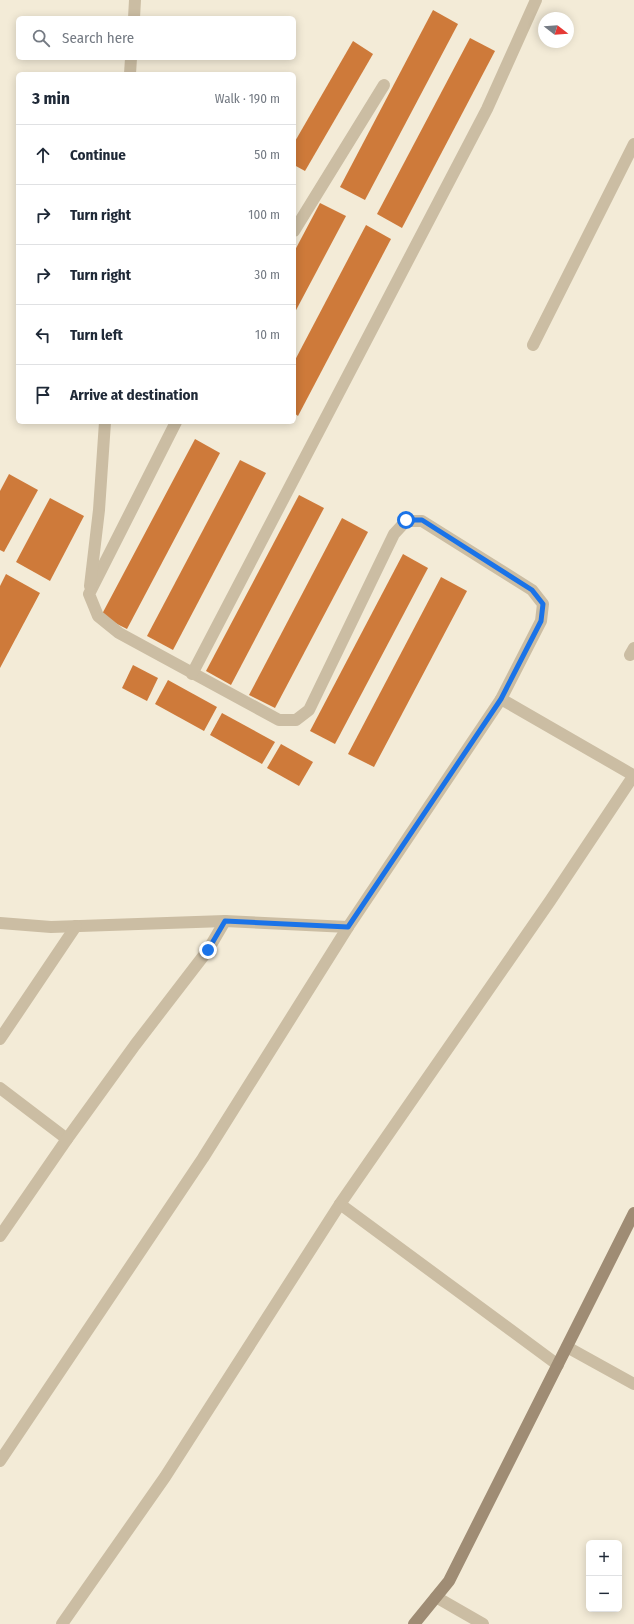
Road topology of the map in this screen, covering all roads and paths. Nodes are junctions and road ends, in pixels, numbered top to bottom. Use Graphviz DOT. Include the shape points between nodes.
graph roads {
  1 [pos="135,0"];
  2 [pos="536,0"];
  3 [pos="134,16"];
  4 [pos="131,60"];
  5 [pos="130,72"];
  6 [pos="384,85"];
  7 [pos="634,144"];
  8 [pos="296,228"];
  9 [pos="533,345"];
  10 [pos="105,424"];
  11 [pos="175,424"];
  12 [pos="89,594"];
  13 [pos="192,674"];
  14 [pos="501,699"];
  15 [pos="634,775"];
  16 [pos="225,921"];
  17 [pos="0,923"];
  18 [pos="76,926"];
  19 [pos="348,927"];
  20 [pos="0,1039"];
  21 [pos="0,1088"];
  22 [pos="67,1139"];
  23 [pos="340,1204"];
  24 [pos="634,1213"];
  25 [pos="0,1236"];
  26 [pos="566,1347"];
  27 [pos="558,1364"];
  28 [pos="634,1384"];
  29 [pos="0,1461"];
  30 [pos="436,1597"];
  31 [pos="62,1624"];
  32 [pos="414,1624"];
  33 [pos="483,1624"];
  1 -- 3 [label="street"];
  2 -- 13 [label="street" via="483,116"];
  4 -- 5 [label="street"];
  6 -- 8 [label="street"];
  7 -- 9 [label="street"];
  10 -- 12 [label="street" via="99,510"];
  11 -- 12 [label="street"];
  12 -- 13 [label="street" via="98,616 118,633"];
  13 -- 14 [label="street" via="279,720 296,720 309,710 394,534 406,520 422,520 532,590 543,604 541,621"];
  14 -- 15 [label="street"];
  14 -- 19 [label="street"];
  15 -- 23 [label="street"];
  16 -- 18 [label="street"];
  16 -- 19 [label="street"];
  16 -- 22 [label="street" via="208,950"];
  17 -- 18 [label="street"];
  18 -- 20 [label="street"];
  19 -- 29 [label="street" via="203,1158"];
  21 -- 22 [label="street"];
  22 -- 25 [label="street"];
  23 -- 27 [label="street"];
  23 -- 31 [label="street" via="165,1477"];
  24 -- 26 [label="street"];
  26 -- 27 [label="street"];
  26 -- 28 [label="street"];
  27 -- 30 [label="street" via="449,1580"];
  30 -- 32 [label="street"];
  30 -- 33 [label="street"];
}
